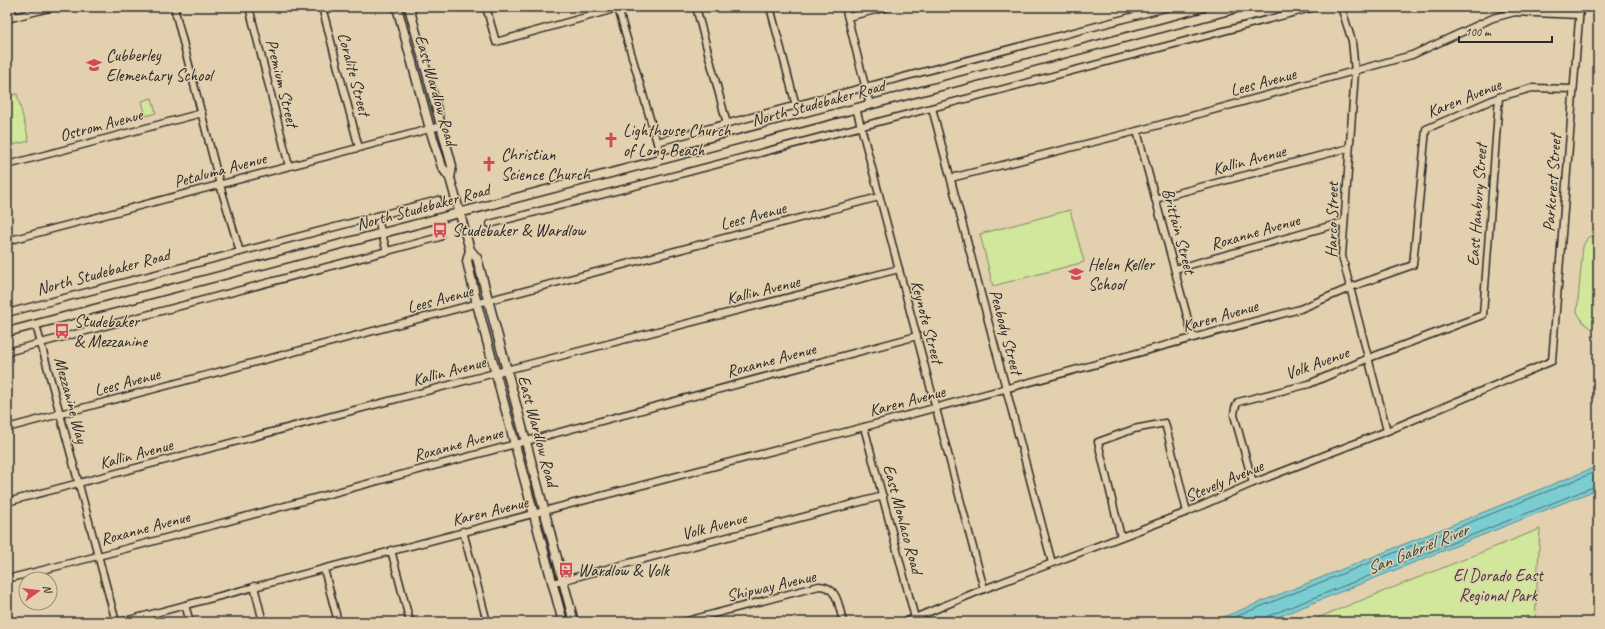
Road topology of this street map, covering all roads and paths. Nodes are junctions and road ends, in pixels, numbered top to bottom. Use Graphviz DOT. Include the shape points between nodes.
graph roads {
  1 [pos="11,7"];
  2 [pos="52,7"];
  3 [pos="174,7"];
  4 [pos="249,7"];
  5 [pos="322,7"];
  6 [pos="397,7"];
  7 [pos="409,7"];
  8 [pos="486,7"];
  9 [pos="696,7"];
  10 [pos="770,7"];
  11 [pos="845,7"];
  12 [pos="888,7"];
  13 [pos="1169,7"];
  14 [pos="1242,7"];
  15 [pos="1315,7"];
  16 [pos="1342,7"];
  17 [pos="1580,7"];
  18 [pos="1210,11"];
  19 [pos="1579,15"];
  20 [pos="14,17"];
  21 [pos="848,18"];
  22 [pos="7,19"];
  23 [pos="1355,72"];
  24 [pos="866,87"];
  25 [pos="1573,89"];
  26 [pos="1499,97"];
  27 [pos="870,105"];
  28 [pos="796,106"];
  29 [pos="856,108"];
  30 [pos="932,108"];
  31 [pos="202,113"];
  32 [pos="727,124"];
  33 [pos="441,126"];
  34 [pos="861,127"];
  35 [pos="430,129"];
  36 [pos="1137,131"];
  37 [pos="657,142"];
  38 [pos="359,148"];
  39 [pos="1349,148"];
  40 [pos="662,160"];
  41 [pos="7,165"];
  42 [pos="289,166"];
  43 [pos="450,178"];
  44 [pos="951,178"];
  45 [pos="220,185"];
  46 [pos="879,197"];
  47 [pos="1156,199"];
  48 [pos="438,200"];
  49 [pos="460,213"];
  50 [pos="377,216"];
  51 [pos="1344,222"];
  52 [pos="490,224"];
  53 [pos="382,234"];
  54 [pos="440,237"];
  55 [pos="7,241"];
  56 [pos="470,250"];
  57 [pos="240,252"];
  58 [pos="386,252"];
  59 [pos="899,269"];
  60 [pos="1175,269"];
  61 [pos="1351,288"];
  62 [pos="488,300"];
  63 [pos="477,304"];
  64 [pos="7,313"];
  65 [pos="1483,316"];
  66 [pos="36,325"];
  67 [pos="7,332"];
  68 [pos="917,336"];
  69 [pos="1193,338"];
  70 [pos="41,343"];
  71 [pos="7,352"];
  72 [pos="1370,358"];
  73 [pos="1552,361"];
  74 [pos="506,370"];
  75 [pos="496,373"];
  76 [pos="1006,389"];
  77 [pos="935,407"];
  78 [pos="60,414"];
  79 [pos="864,427"];
  80 [pos="7,428"];
  81 [pos="1387,430"];
  82 [pos="525,440"];
  83 [pos="515,443"];
  84 [pos="1253,483"];
  85 [pos="78,484"];
  86 [pos="883,496"];
  87 [pos="7,502"];
  88 [pos="544,512"];
  89 [pos="1187,512"];
  90 [pos="534,514"];
  91 [pos="463,531"];
  92 [pos="1121,537"];
  93 [pos="391,550"];
  94 [pos="98,556"];
  95 [pos="1052,563"];
  96 [pos="324,569"];
  97 [pos="7,579"];
  98 [pos="563,581"];
  99 [pos="552,583"];
  100 [pos="254,586"];
  101 [pos="984,589"];
  102 [pos="185,605"];
  103 [pos="915,618"];
  104 [pos="116,622"];
  105 [pos="121,622"];
  106 [pos="190,622"];
  107 [pos="263,622"];
  108 [pos="338,622"];
  109 [pos="410,622"];
  110 [pos="487,622"];
  111 [pos="563,622"];
  112 [pos="574,622"];
  113 [pos="683,622"];
  114 [pos="843,622"];
  115 [pos="905,622"];
  1 -- 20 [label="street"];
  2 -- 20 [label="street"];
  3 -- 31 [label="street"];
  4 -- 42 [label="street, Premium Street"];
  5 -- 38 [label="street, Coralite Street"];
  6 -- 35 [label="main road, East Wardlow Road"];
  7 -- 33 [label="main road, East Wardlow Road"];
  8 -- 37 [label="street" via="496,42 618,8"];
  9 -- 32 [label="street"];
  10 -- 28 [label="street"];
  11 -- 21 [label="street"];
  12 -- 21 [label="street"];
  13 -- 24 [label="street, North Studebaker Road"];
  14 -- 18 [label="main road, North Studebaker Road"];
  15 -- 30 [label="street, North Studebaker Road"];
  16 -- 23 [label="street, Harco Street" via="1352,41"];
  17 -- 19 [label="street, Parkcrest Street"];
  18 -- 27 [label="main road, North Studebaker Road"];
  19 -- 23 [label="street, Lees Avenue" via="1515,12 1493,18 1412,56"];
  19 -- 25 [label="street, Parkcrest Street"];
  20 -- 22 [label="street"];
  21 -- 24 [label="street"];
  23 -- 36 [label="street, Lees Avenue"];
  23 -- 39 [label="street, Harco Street"];
  24 -- 27 [label="street"];
  24 -- 28 [label="street, North Studebaker Road"];
  25 -- 26 [label="street, Karen Avenue" via="1532,88"];
  25 -- 73 [label="street, Parkcrest Street"];
  26 -- 61 [label="street, Karen Avenue" via="1426,129 1413,265"];
  26 -- 65 [label="street, East Hanbury Street"];
  27 -- 29 [label="main road, North Studebaker Road"];
  28 -- 32 [label="street, North Studebaker Road"];
  29 -- 34 [label="street, Keynote Street"];
  29 -- 40 [label="main road, North Studebaker Road"];
  30 -- 34 [label="street, North Studebaker Road"];
  30 -- 44 [label="street, Peabody Street"];
  31 -- 41 [label="street, Ostrom Avenue"];
  31 -- 45 [label="street"];
  32 -- 37 [label="street, North Studebaker Road"];
  33 -- 35 [label="street, Petaluma Avenue"];
  33 -- 43 [label="main road, East Wardlow Road" via="452,166"];
  34 -- 46 [label="street, Keynote Street"];
  34 -- 52 [label="street, North Studebaker Road"];
  35 -- 38 [label="street, Petaluma Avenue"];
  35 -- 43 [label="main road, East Wardlow Road" via="442,167"];
  36 -- 44 [label="street, Lees Avenue"];
  36 -- 47 [label="street, Brittain Street"];
  37 -- 40 [label="street"];
  38 -- 42 [label="street, Petaluma Avenue"];
  39 -- 47 [label="street, Kallin Avenue"];
  39 -- 51 [label="street, Harco Street"];
  40 -- 49 [label="main road, North Studebaker Road"];
  42 -- 45 [label="street, Petaluma Avenue"];
  43 -- 49 [label="main road, East Wardlow Road"];
  44 -- 76 [label="street, Peabody Street"];
  45 -- 55 [label="street, Petaluma Avenue"];
  45 -- 57 [label="street"];
  46 -- 59 [label="street, Keynote Street"];
  46 -- 62 [label="street, Lees Avenue"];
  47 -- 60 [label="street, Brittain Street"];
  48 -- 50 [label="street, North Studebaker Road"];
  49 -- 53 [label="main road, North Studebaker Road"];
  49 -- 56 [label="main road, East Wardlow Road"];
  50 -- 53 [label="street"];
  50 -- 57 [label="street, North Studebaker Road"];
  51 -- 60 [label="street, Roxanne Avenue"];
  51 -- 61 [label="street, Harco Street" via="1342,256"];
  53 -- 58 [label="street"];
  53 -- 66 [label="main road, North Studebaker Road"];
  54 -- 58 [label="street, North Studebaker Road"];
  56 -- 62 [label="main road, East Wardlow Road" via="477,258"];
  56 -- 63 [label="main road, East Wardlow Road" via="467,261"];
  57 -- 64 [label="street, North Studebaker Road"];
  58 -- 70 [label="street, North Studebaker Road"];
  59 -- 68 [label="street, Keynote Street"];
  59 -- 74 [label="street, Kallin Avenue"];
  60 -- 69 [label="street, Brittain Street"];
  61 -- 69 [label="street, Karen Avenue" via="1300,309"];
  61 -- 72 [label="street, Harco Street"];
  62 -- 63 [label="street, Lees Avenue"];
  62 -- 74 [label="main road, East Wardlow Road"];
  63 -- 75 [label="main road, East Wardlow Road"];
  63 -- 78 [label="street, Lees Avenue"];
  65 -- 72 [label="street, Volk Avenue"];
  66 -- 67 [label="main road, North Studebaker Road"];
  66 -- 70 [label="street, Mezzanine Way"];
  68 -- 77 [label="street, Keynote Street"];
  68 -- 82 [label="street, Roxanne Avenue"];
  69 -- 76 [label="street, Karen Avenue"];
  70 -- 71 [label="street, North Studebaker Road"];
  70 -- 78 [label="street, Mezzanine Way"];
  72 -- 81 [label="street, Harco Street"];
  72 -- 84 [label="street, Volk Avenue" via="1309,384 1238,402 1234,415"];
  73 -- 81 [label="street, Stevely Avenue"];
  74 -- 75 [label="street, Kallin Avenue"];
  74 -- 82 [label="main road, East Wardlow Road"];
  75 -- 83 [label="main road, East Wardlow Road"];
  75 -- 85 [label="street, Kallin Avenue"];
  76 -- 77 [label="street, Karen Avenue"];
  76 -- 95 [label="street, Peabody Street"];
  77 -- 79 [label="street, Karen Avenue"];
  77 -- 101 [label="street, Keynote Street"];
  78 -- 80 [label="street, Lees Avenue"];
  78 -- 85 [label="street, Mezzanine Way"];
  79 -- 86 [label="street, East Monlaco Road"];
  79 -- 88 [label="street, Karen Avenue"];
  81 -- 84 [label="street, Stevely Avenue"];
  82 -- 83 [label="street, Roxanne Avenue"];
  82 -- 88 [label="main road, East Wardlow Road"];
  83 -- 90 [label="main road, East Wardlow Road"];
  83 -- 94 [label="street, Roxanne Avenue"];
  84 -- 89 [label="street, Stevely Avenue"];
  85 -- 87 [label="street, Kallin Avenue"];
  85 -- 94 [label="street, Mezzanine Way"];
  86 -- 98 [label="street, Volk Avenue"];
  86 -- 103 [label="street, East Monlaco Road"];
  88 -- 90 [label="street, Karen Avenue"];
  88 -- 98 [label="main road, East Wardlow Road"];
  89 -- 92 [label="street, Stevely Avenue"];
  89 -- 92 [label="street" via="1165,423 1134,428 1098,442"];
  90 -- 91 [label="street, Karen Avenue"];
  90 -- 99 [label="main road, East Wardlow Road"];
  91 -- 93 [label="street, Karen Avenue"];
  91 -- 110 [label="street"];
  92 -- 95 [label="street, Stevely Avenue"];
  93 -- 96 [label="street, Karen Avenue"];
  93 -- 109 [label="street"];
  94 -- 97 [label="street, Roxanne Avenue"];
  94 -- 104 [label="street, Mezzanine Way"];
  95 -- 101 [label="street, Stevely Avenue"];
  96 -- 100 [label="street, Karen Avenue"];
  96 -- 108 [label="street"];
  98 -- 99 [label="street, Volk Avenue"];
  98 -- 112 [label="main road, East Wardlow Road"];
  99 -- 111 [label="main road, East Wardlow Road"];
  100 -- 102 [label="street, Karen Avenue"];
  100 -- 107 [label="street"];
  101 -- 103 [label="street, Stevely Avenue"];
  102 -- 105 [label="street, Karen Avenue"];
  102 -- 106 [label="street"];
  103 -- 115 [label="street, Stevely Avenue"];
  113 -- 114 [label="street, Shipway Avenue" via="819,586 830,588 833,592"];
}
